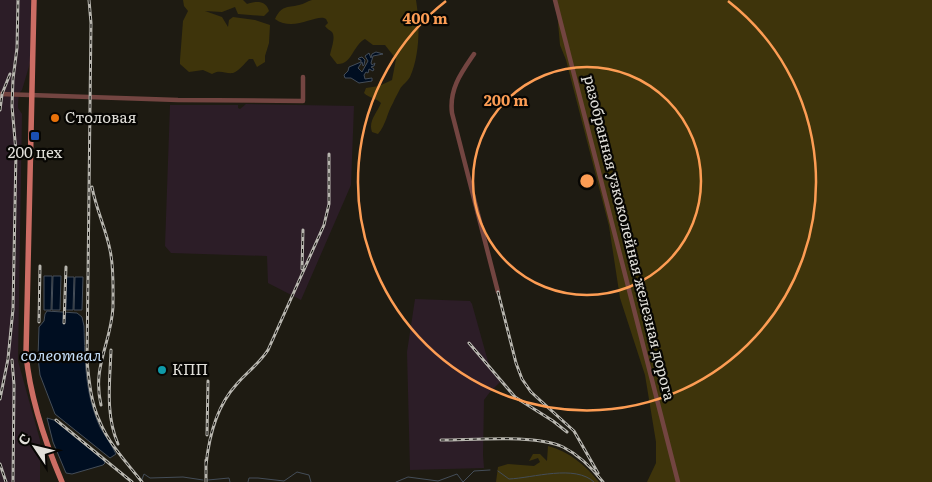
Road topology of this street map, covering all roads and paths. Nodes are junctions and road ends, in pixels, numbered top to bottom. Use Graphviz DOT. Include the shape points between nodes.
graph roads {
  1 [pos="34,0"];
  2 [pos="555,0"];
  3 [pos="474,54"];
  4 [pos="303,77"];
  5 [pos="0,94"];
  6 [pos="32,95"];
  7 [pos="498,292"];
  8 [pos="62,482"];
  9 [pos="678,482"];
  1 -- 6 [label="main road"];
  2 -- 9 [label="street, разобранная узкоколейная железная дорога"];
  3 -- 7 [label="street" via="454,85 452,113"];
  4 -- 6 [label="street" via="303,101"];
  5 -- 6 [label="street"];
  6 -- 8 [label="main road" via="27,370"];
}
